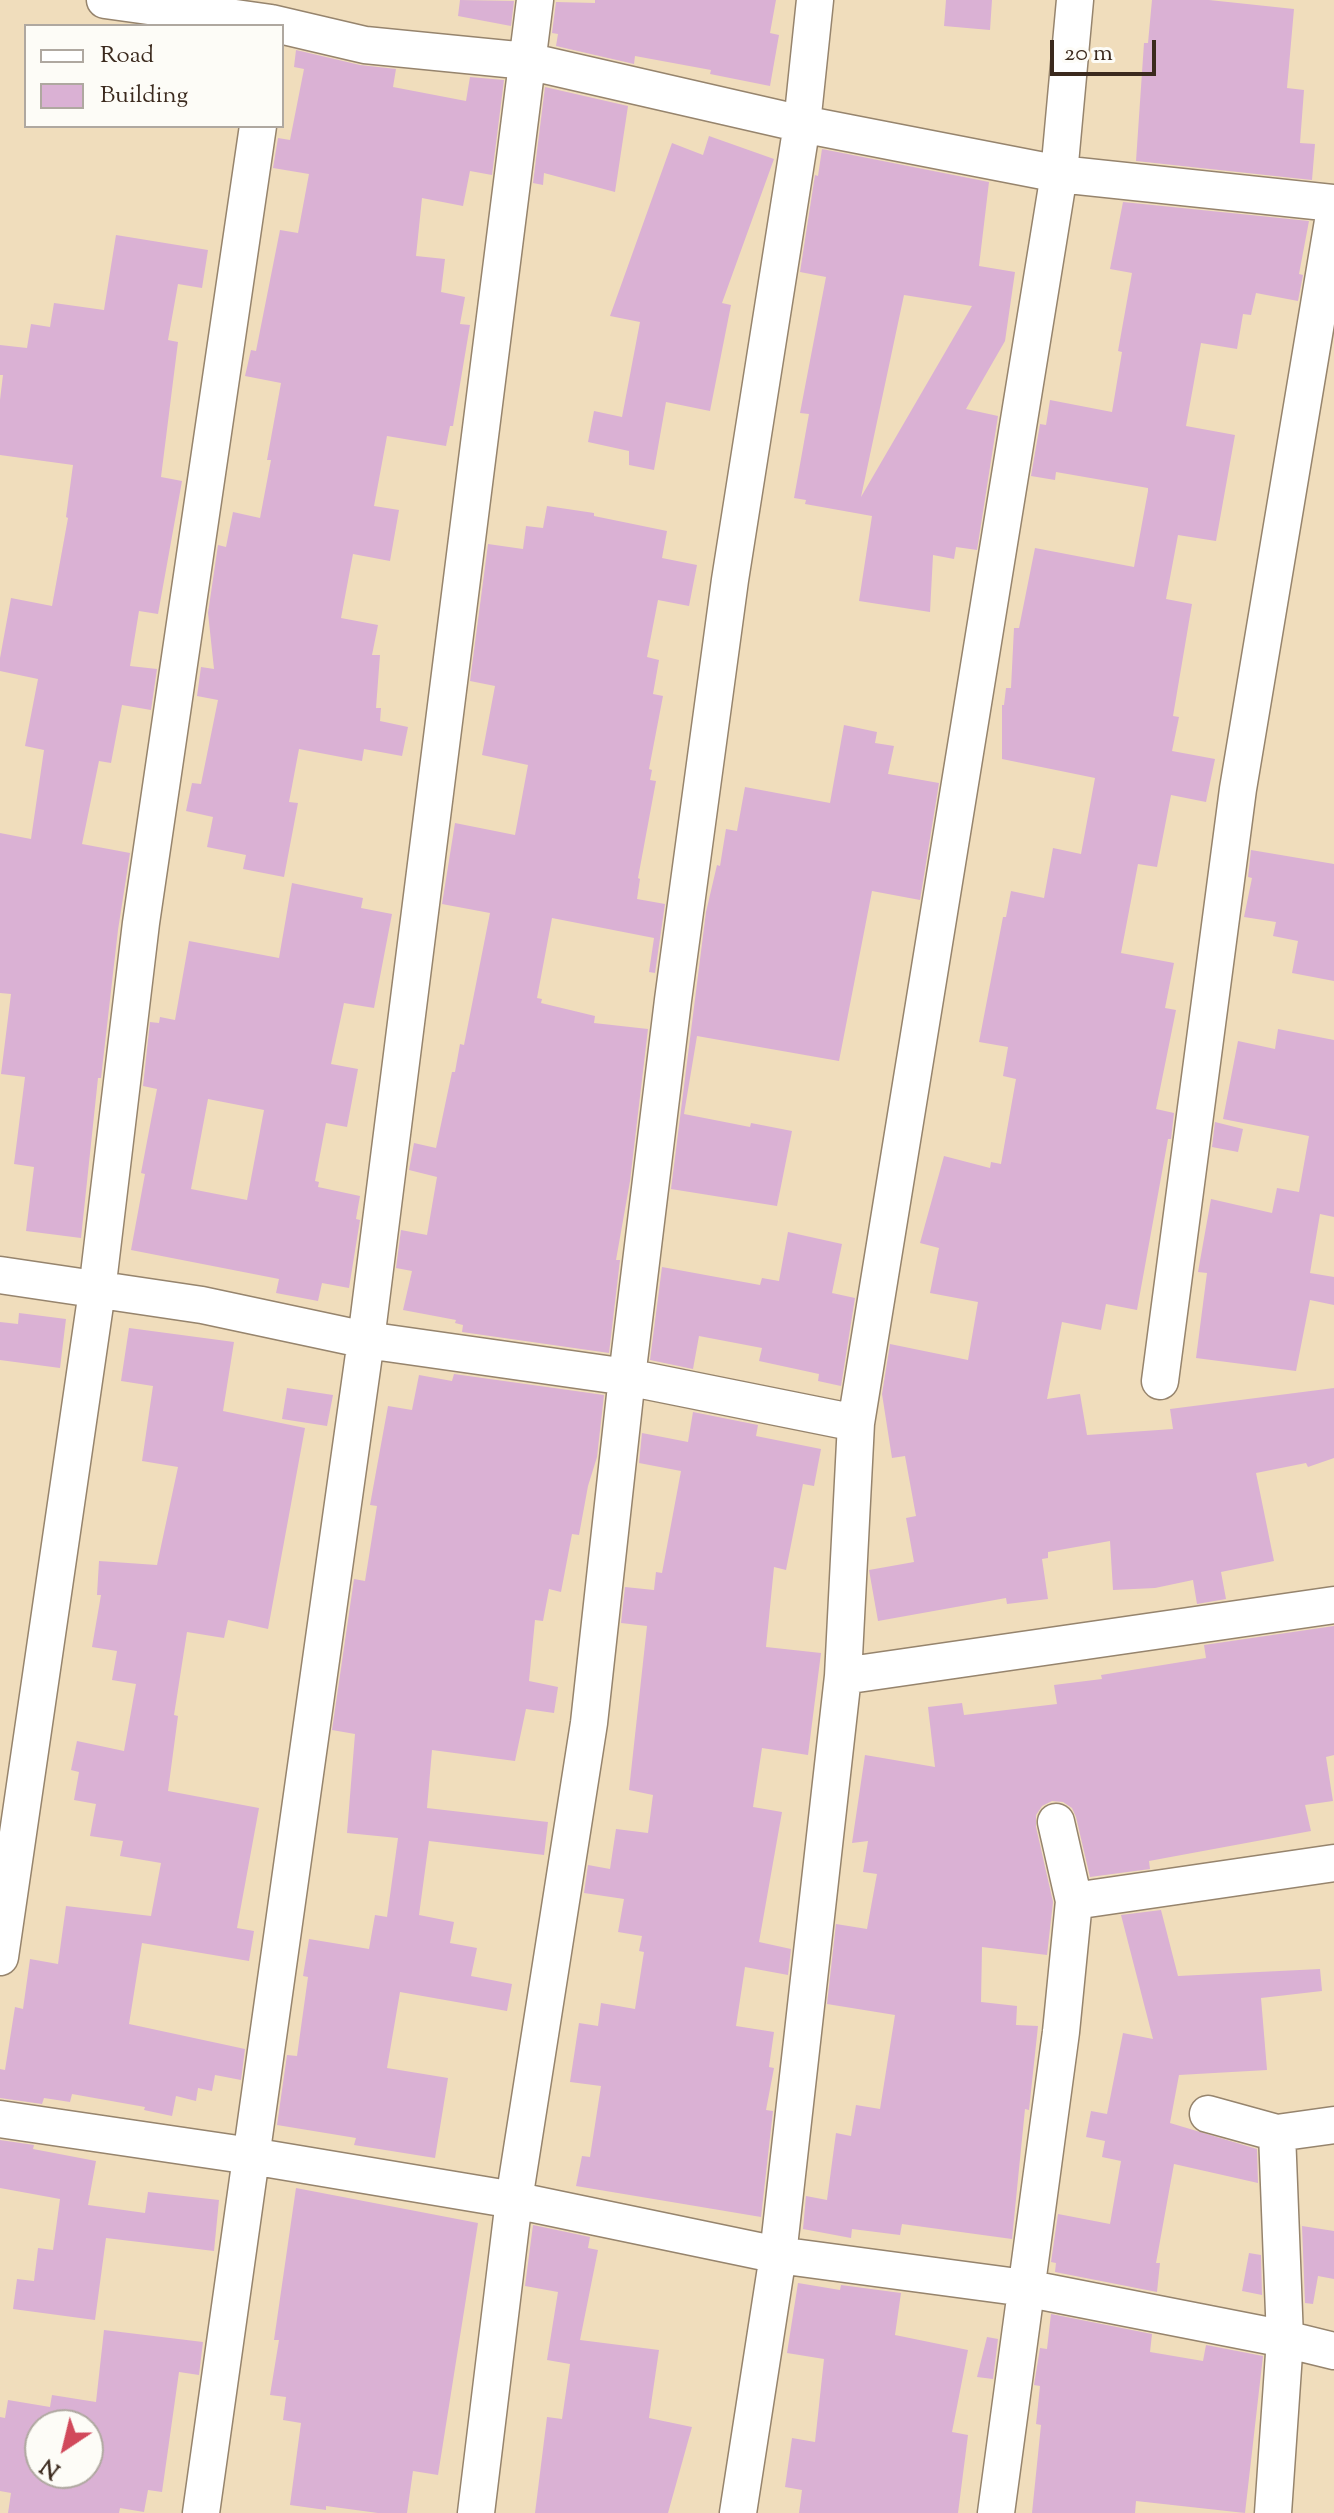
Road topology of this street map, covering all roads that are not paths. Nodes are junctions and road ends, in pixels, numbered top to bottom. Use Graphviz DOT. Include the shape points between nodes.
graph roads {
  1 [pos="105,0"];
  2 [pos="535,0"];
  3 [pos="815,0"];
  4 [pos="1075,0"];
  5 [pos="272,16"];
  6 [pos="527,61"];
  7 [pos="802,124"];
  8 [pos="258,128"];
  9 [pos="1059,174"];
  10 [pos="1334,203"];
  11 [pos="1334,215"];
  12 [pos="0,1275"];
  13 [pos="97,1291"];
  14 [pos="366,1340"];
  15 [pos="627,1377"];
  16 [pos="1160,1381"];
  17 [pos="856,1423"];
  18 [pos="1334,1605"];
  19 [pos="843,1676"];
  20 [pos="1056,1822"];
  21 [pos="1334,1863"];
  22 [pos="1074,1901"];
  23 [pos="0,1957"];
  24 [pos="1208,2114"];
  25 [pos="0,2119"];
  26 [pos="1334,2125"];
  27 [pos="1277,2133"];
  28 [pos="251,2156"];
  29 [pos="514,2200"];
  30 [pos="778,2255"];
  31 [pos="1025,2288"];
  32 [pos="1285,2339"];
  33 [pos="1334,2351"];
  34 [pos="201,2513"];
  35 [pos="476,2513"];
  36 [pos="738,2513"];
  37 [pos="996,2513"];
  38 [pos="1273,2513"];
  1 -- 5 [label="street"];
  2 -- 6 [label="street"];
  3 -- 7 [label="street"];
  4 -- 9 [label="street"];
  5 -- 6 [label="street" via="365,45"];
  6 -- 7 [label="street"];
  6 -- 14 [label="street"];
  7 -- 9 [label="street"];
  7 -- 15 [label="street" via="730,580"];
  8 -- 13 [label="street" via="141,923"];
  9 -- 10 [label="street"];
  9 -- 17 [label="street"];
  11 -- 16 [label="street" via="1238,789"];
  12 -- 13 [label="street"];
  13 -- 14 [label="street" via="202,1305"];
  13 -- 23 [label="street"];
  14 -- 15 [label="street"];
  14 -- 28 [label="street"];
  15 -- 17 [label="street"];
  15 -- 29 [label="street" via="589,1723"];
  17 -- 19 [label="street"];
  18 -- 19 [label="street"];
  19 -- 30 [label="street"];
  20 -- 22 [label="street"];
  21 -- 22 [label="street"];
  22 -- 31 [label="street"];
  24 -- 27 [label="street"];
  25 -- 28 [label="street"];
  26 -- 27 [label="street"];
  27 -- 32 [label="street"];
  28 -- 29 [label="street"];
  28 -- 34 [label="street"];
  29 -- 30 [label="street"];
  29 -- 35 [label="street"];
  30 -- 31 [label="street"];
  30 -- 36 [label="street"];
  31 -- 32 [label="street"];
  31 -- 37 [label="street"];
  32 -- 33 [label="street"];
  32 -- 38 [label="street"];
}
